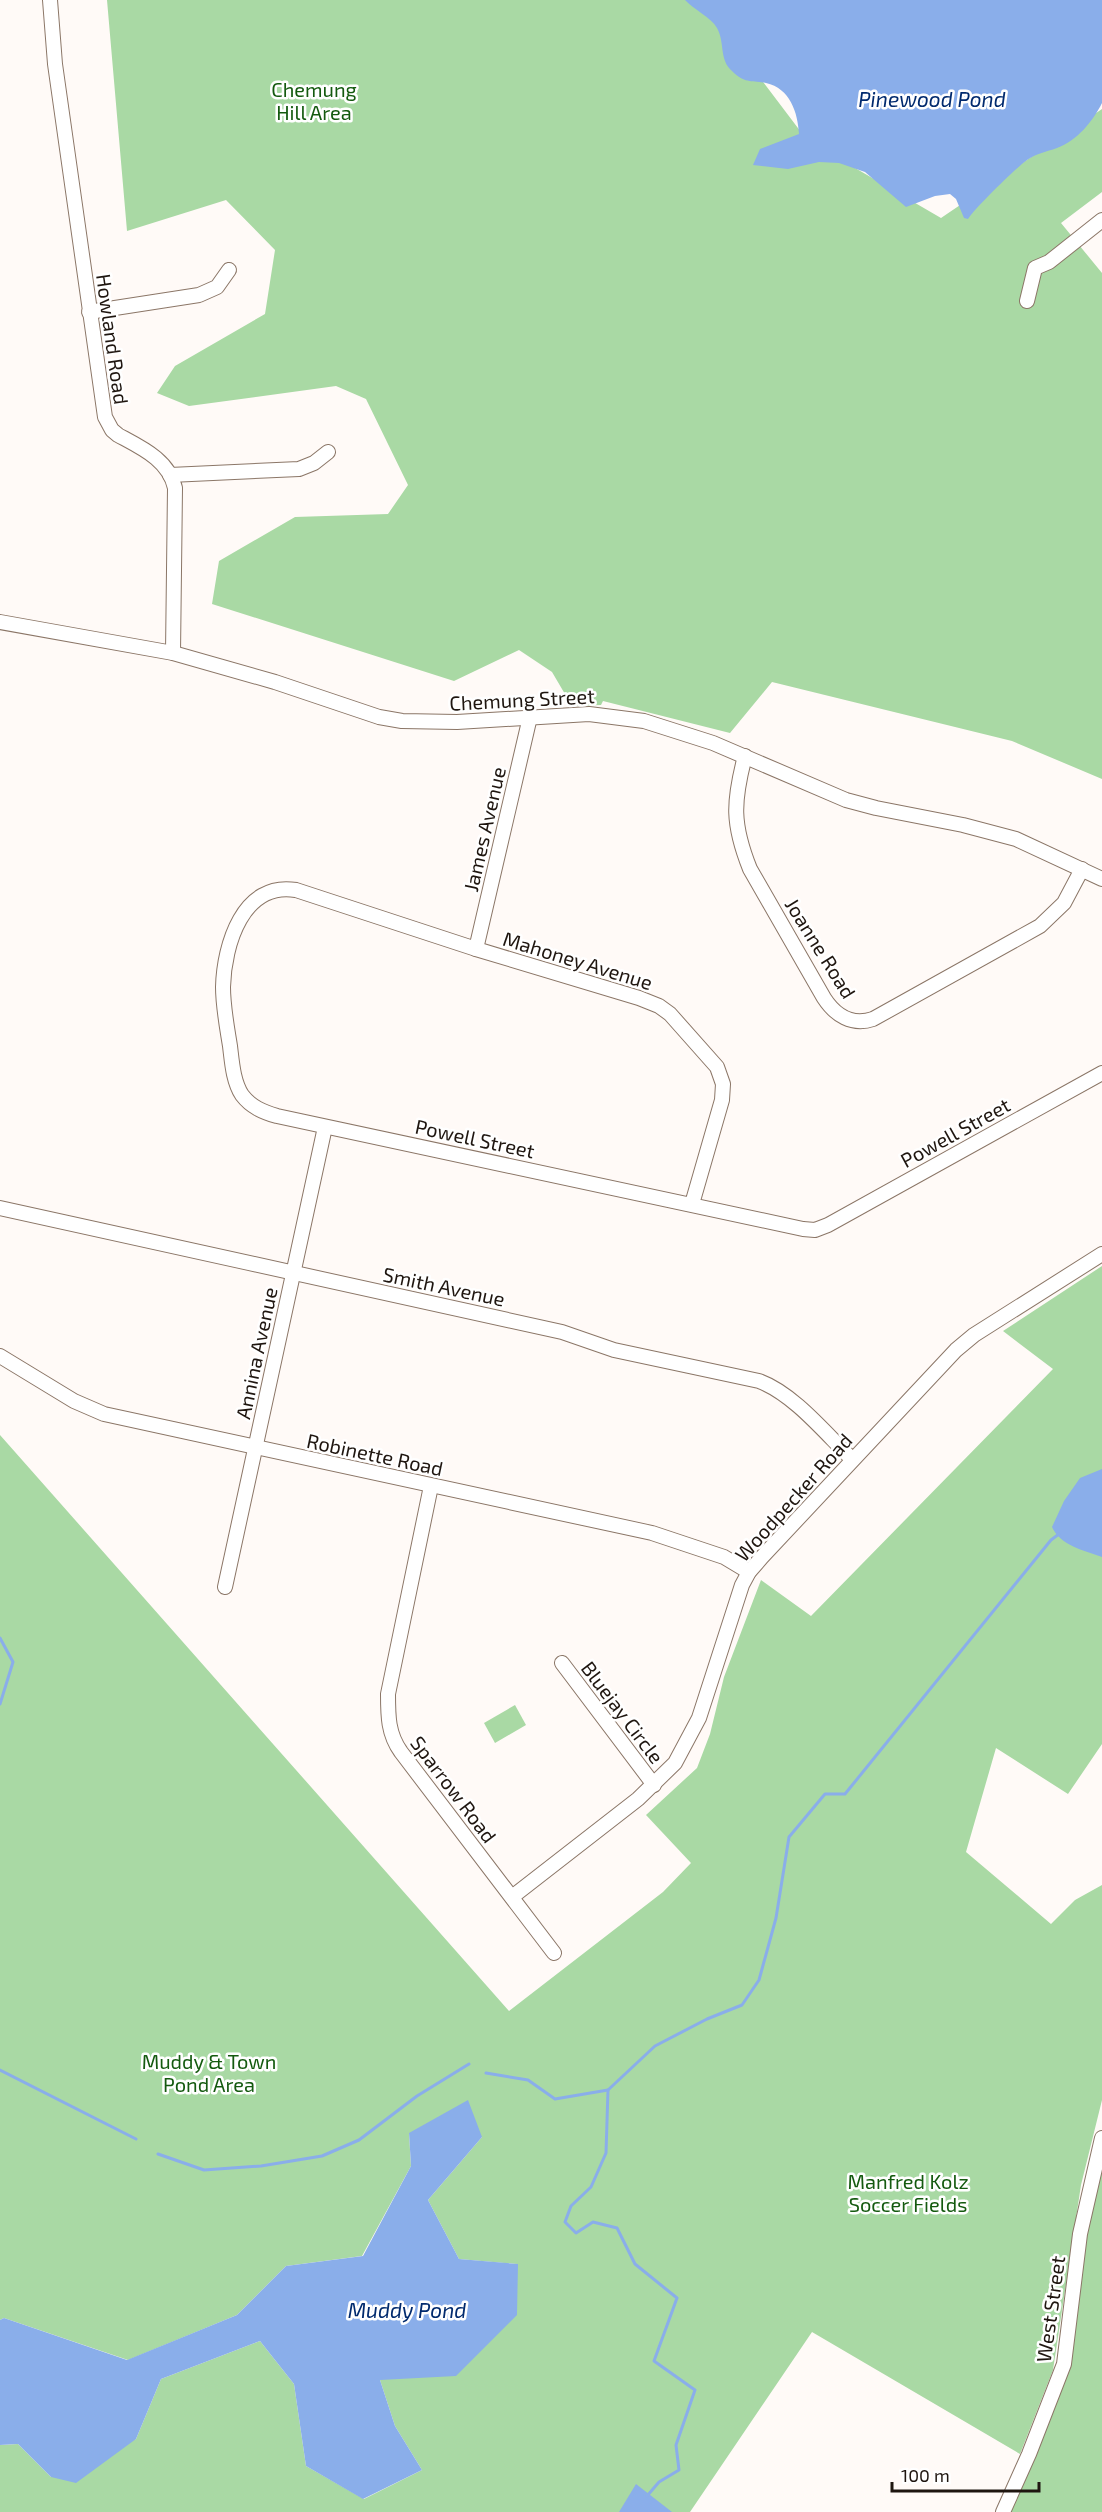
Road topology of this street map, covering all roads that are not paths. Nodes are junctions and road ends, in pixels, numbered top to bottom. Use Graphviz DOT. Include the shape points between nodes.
graph roads {
  1 [pos="50,0"];
  2 [pos="1102,220"];
  3 [pos="229,270"];
  4 [pos="1027,301"];
  5 [pos="89,312"];
  6 [pos="328,452"];
  7 [pos="170,475"];
  8 [pos="0,622"];
  9 [pos="173,653"];
  10 [pos="530,717"];
  11 [pos="745,756"];
  12 [pos="1082,869"];
  13 [pos="1102,879"];
  14 [pos="476,949"];
  15 [pos="1102,1073"];
  16 [pos="326,1127"];
  17 [pos="692,1204"];
  18 [pos="0,1208"];
  19 [pos="1102,1254"];
  20 [pos="293,1273"];
  21 [pos="0,1356"];
  22 [pos="255,1448"];
  23 [pos="852,1459"];
  24 [pos="431,1486"];
  25 [pos="749,1572"];
  26 [pos="225,1587"];
  27 [pos="562,1663"];
  28 [pos="654,1785"];
  29 [pos="512,1897"];
  30 [pos="555,1953"];
  31 [pos="1102,2138"];
  32 [pos="1003,2512"];
  1 -- 5 [label="street, Howland Road"];
  2 -- 4 [label="street" via="1037,267"];
  3 -- 5 [label="street" via="218,287 199,295"];
  5 -- 7 [label="street, Howland Road" via="108,424 118,435 152,454"];
  6 -- 7 [label="street" via="314,463 290,470"];
  7 -- 9 [label="street" via="175,497"];
  8 -- 9 [label="street, Chemung Street"];
  9 -- 10 [label="street, Chemung Street" via="391,720 447,722"];
  10 -- 11 [label="street, Chemung Street" via="589,714 633,719 673,728"];
  10 -- 14 [label="street, James Avenue"];
  11 -- 12 [label="street, Chemung Street" via="846,800 992,832"];
  11 -- 12 [label="street, Joanne Road" via="735,813 744,855 824,998 844,1018 865,1022 873,1019 1040,926 1064,903"];
  12 -- 13 [label="street, Chemung Street"];
  14 -- 16 [label="street, Powell Street" via="296,890 264,892 248,908 238,923 228,953 224,986 238,1086 258,1110"];
  14 -- 17 [label="street, Mahoney Avenue" via="654,1004 670,1014 709,1056 722,1078 723,1094"];
  15 -- 17 [label="street, Powell Street" via="822,1228 803,1229"];
  16 -- 17 [label="street, Powell Street"];
  16 -- 20 [label="street, Annina Avenue"];
  18 -- 20 [label="street, Smith Avenue"];
  19 -- 23 [label="street, Woodpecker Road" via="965,1342"];
  20 -- 22 [label="street, Annina Avenue"];
  20 -- 23 [label="street, Smith Avenue" via="562,1332 614,1350 759,1381 791,1401"];
  21 -- 22 [label="street, Robinette Road" via="88,1408"];
  22 -- 24 [label="street, Robinette Road"];
  22 -- 26 [label="street, Annina Avenue"];
  23 -- 25 [label="street, Woodpecker Road"];
  24 -- 25 [label="street, Robinette Road" via="658,1534 724,1557"];
  24 -- 29 [label="street, Sparrow Road" via="388,1694 387,1721 395,1743"];
  25 -- 28 [label="street, Woodpecker Road" via="692,1734 675,1762"];
  27 -- 28 [label="street, Bluejay Circle"];
  28 -- 29 [label="street, Woodpecker Road"];
  29 -- 30 [label="street, Sparrow Road"];
  31 -- 32 [label="street, West Street" via="1080,2234 1064,2364"];
}
